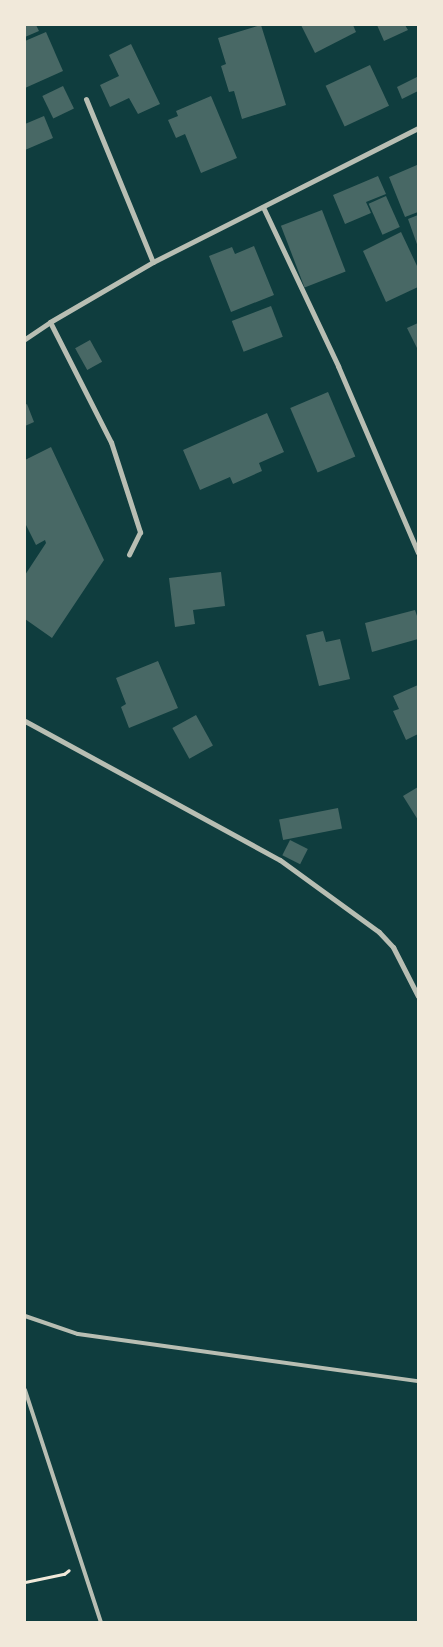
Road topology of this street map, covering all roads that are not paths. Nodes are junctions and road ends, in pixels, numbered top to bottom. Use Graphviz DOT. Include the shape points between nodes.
graph roads {
  1 [pos="86,100"];
  2 [pos="418,128"];
  3 [pos="263,207"];
  4 [pos="153,262"];
  5 [pos="50,322"];
  6 [pos="25,339"];
  7 [pos="418,553"];
  8 [pos="128,555"];
  9 [pos="25,721"];
  10 [pos="418,996"];
  11 [pos="25,1316"];
  12 [pos="418,1381"];
  13 [pos="25,1390"];
  14 [pos="101,1622"];
  1 -- 4 [label="street"];
  2 -- 3 [label="street"];
  3 -- 4 [label="street"];
  3 -- 7 [label="street" via="338,366"];
  4 -- 5 [label="street"];
  5 -- 6 [label="street"];
  5 -- 8 [label="street" via="110,442 140,532"];
  9 -- 10 [label="street" via="280,860 379,932 393,947"];
  11 -- 12 [label="lane" via="78,1334"];
  13 -- 14 [label="lane"];
}
